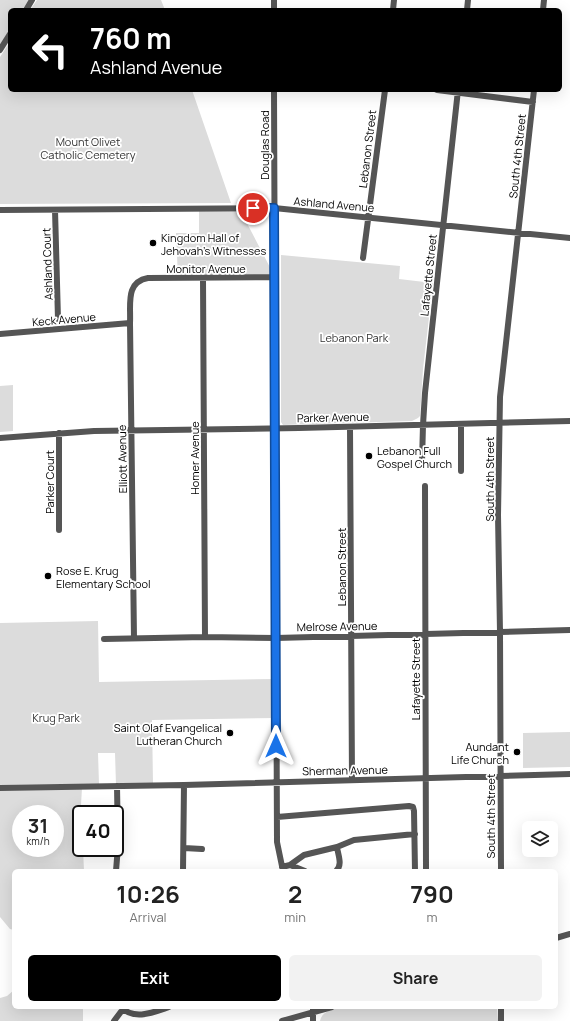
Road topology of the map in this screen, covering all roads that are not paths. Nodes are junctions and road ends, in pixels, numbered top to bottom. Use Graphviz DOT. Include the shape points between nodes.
graph roads {
  1 [pos="8,37"];
  2 [pos="0,50"];
  3 [pos="274,92"];
  4 [pos="385,92"];
  5 [pos="458,92"];
  6 [pos="465,92"];
  7 [pos="534,92"];
  8 [pos="533,102"];
  9 [pos="274,208"];
  10 [pos="0,210"];
  11 [pos="55,210"];
  12 [pos="368,217"];
  13 [pos="444,226"];
  14 [pos="518,233"];
  15 [pos="570,238"];
  16 [pos="364,258"];
  17 [pos="275,277"];
  18 [pos="203,278"];
  19 [pos="137,282"];
  20 [pos="58,319"];
  21 [pos="130,323"];
  22 [pos="0,334"];
  23 [pos="570,421"];
  24 [pos="500,423"];
  25 [pos="461,424"];
  26 [pos="423,425"];
  27 [pos="350,427"];
  28 [pos="275,428"];
  29 [pos="203,429"];
  30 [pos="131,430"];
  31 [pos="59,433"];
  32 [pos="0,438"];
  33 [pos="422,462"];
  34 [pos="461,471"];
  35 [pos="426,486"];
  36 [pos="59,530"];
  37 [pos="570,630"];
  38 [pos="500,632"];
  39 [pos="425,634"];
  40 [pos="351,636"];
  41 [pos="205,637"];
  42 [pos="134,638"];
  43 [pos="276,638"];
  44 [pos="104,639"];
  45 [pos="570,774"];
  46 [pos="500,777"];
  47 [pos="426,778"];
  48 [pos="352,780"];
  49 [pos="277,782"];
  50 [pos="184,785"];
  51 [pos="117,786"];
  52 [pos="0,788"];
  53 [pos="277,817"];
  54 [pos="415,834"];
  55 [pos="336,847"];
  56 [pos="184,848"];
  57 [pos="202,848"];
  58 [pos="290,865"];
  59 [pos="116,869"];
  60 [pos="183,869"];
  61 [pos="283,869"];
  62 [pos="300,869"];
  63 [pos="338,869"];
  64 [pos="415,869"];
  65 [pos="426,869"];
  66 [pos="501,869"];
  67 [pos="570,934"];
  68 [pos="558,937"];
  69 [pos="121,1009"];
  70 [pos="123,1009"];
  71 [pos="163,1009"];
  72 [pos="313,1009"];
  73 [pos="501,1009"];
  74 [pos="114,1021"];
  75 [pos="282,1021"];
  76 [pos="313,1021"];
  77 [pos="501,1021"];
  1 -- 2 [label="street"];
  3 -- 9 [label="street, Douglas Road"];
  4 -- 12 [label="street, Lebanon Street"];
  5 -- 13 [label="street, Lafayette Street"];
  6 -- 8 [label="street"];
  7 -- 8 [label="street, South 4th Street"];
  8 -- 14 [label="street, South 4th Street"];
  9 -- 11 [label="street, Ashland Avenue"];
  9 -- 12 [label="street, Ashland Avenue"];
  9 -- 17 [label="street, Douglas Road"];
  10 -- 11 [label="street, Ashland Avenue"];
  11 -- 20 [label="street, Ashland Court"];
  12 -- 13 [label="street, Ashland Avenue"];
  12 -- 16 [label="street, Lebanon Street"];
  13 -- 14 [label="street, Ashland Avenue"];
  13 -- 26 [label="street, Lafayette Street"];
  14 -- 15 [label="street, Ashland Avenue"];
  14 -- 24 [label="street, South 4th Street" via="500,397"];
  17 -- 18 [label="street, Monitor Avenue"];
  17 -- 28 [label="street, Douglas Road"];
  18 -- 19 [label="street, Monitor Avenue" via="148,278"];
  18 -- 29 [label="street, Homer Avenue"];
  19 -- 21 [label="street, Elliott Avenue" via="131,292"];
  21 -- 22 [label="street, Keck Avenue"];
  21 -- 30 [label="street, Elliott Avenue"];
  23 -- 24 [label="street, Parker Avenue"];
  24 -- 25 [label="street, Parker Avenue"];
  24 -- 38 [label="street, South 4th Street"];
  25 -- 26 [label="street, Parker Avenue"];
  25 -- 34 [label="street"];
  26 -- 27 [label="street, Parker Avenue"];
  26 -- 33 [label="street, Lafayette Street"];
  27 -- 28 [label="street, Parker Avenue"];
  27 -- 40 [label="street, Lebanon Street"];
  28 -- 29 [label="street, Parker Avenue"];
  28 -- 43 [label="street, Douglas Road"];
  29 -- 30 [label="street, Parker Avenue"];
  29 -- 41 [label="street, Homer Avenue"];
  30 -- 31 [label="street, Parker Avenue"];
  30 -- 42 [label="street, Elliott Avenue"];
  31 -- 32 [label="street, Parker Avenue"];
  31 -- 36 [label="street, Parker Court"];
  35 -- 39 [label="street, Lafayette Street"];
  37 -- 38 [label="street, Melrose Avenue"];
  38 -- 39 [label="street, Melrose Avenue"];
  38 -- 46 [label="street, South 4th Street"];
  39 -- 40 [label="street, Melrose Avenue"];
  39 -- 47 [label="street, Lafayette Street"];
  40 -- 43 [label="street, Melrose Avenue"];
  40 -- 48 [label="street, Lebanon Street"];
  41 -- 42 [label="street, Melrose Avenue"];
  41 -- 43 [label="street, Melrose Avenue"];
  42 -- 44 [label="street, Melrose Avenue"];
  43 -- 49 [label="street, Douglas Road"];
  45 -- 46 [label="street, Sherman Avenue"];
  46 -- 47 [label="street, Sherman Avenue"];
  46 -- 66 [label="street, South 4th Street"];
  47 -- 48 [label="street, Sherman Avenue"];
  47 -- 65 [label="street, Lafayette Street"];
  48 -- 49 [label="street, Sherman Avenue"];
  49 -- 50 [label="street, Sherman Avenue"];
  49 -- 53 [label="street, Douglas Road"];
  50 -- 51 [label="street, Sherman Avenue"];
  50 -- 56 [label="street"];
  51 -- 52 [label="street, Sherman Avenue"];
  51 -- 59 [label="street"];
  53 -- 54 [label="street" via="409,806 413,807 414,811"];
  53 -- 61 [label="street, Douglas Road" via="277,842"];
  54 -- 55 [label="street" via="359,839"];
  54 -- 64 [label="street"];
  55 -- 58 [label="street" via="304,855"];
  55 -- 63 [label="street" via="340,863"];
  56 -- 57 [label="street"];
  56 -- 60 [label="street"];
  58 -- 61 [label="street"];
  58 -- 62 [label="street"];
  67 -- 68 [label="street"];
  69 -- 74 [label="street"];
  70 -- 71 [label="street" via="136,1015"];
  72 -- 75 [label="street"];
  72 -- 76 [label="street"];
  73 -- 77 [label="street"];
}
